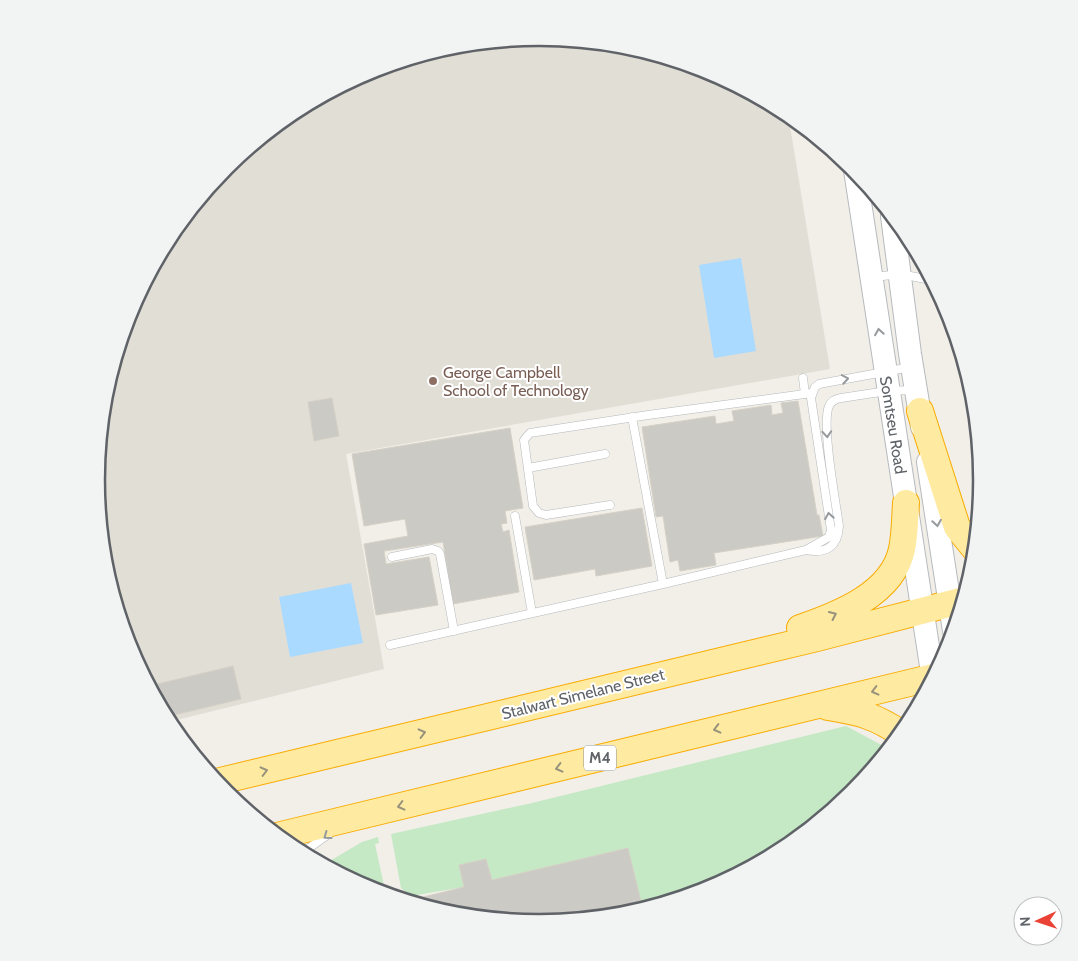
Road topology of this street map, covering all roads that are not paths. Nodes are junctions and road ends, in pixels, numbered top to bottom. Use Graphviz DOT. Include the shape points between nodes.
graph roads {
  1 [pos="856,184"];
  2 [pos="894,230"];
  3 [pos="900,274"];
  4 [pos="870,277"];
  5 [pos="923,278"];
  6 [pos="912,366"];
  7 [pos="803,378"];
  8 [pos="886,381"];
  9 [pos="809,394"];
  10 [pos="918,400"];
  11 [pos="632,417"];
  12 [pos="605,454"];
  13 [pos="830,465"];
  14 [pos="821,467"];
  15 [pos="528,468"];
  16 [pos="906,503"];
  17 [pos="610,505"];
  18 [pos="515,516"];
  19 [pos="969,542"];
  20 [pos="806,550"];
  21 [pos="392,557"];
  22 [pos="662,584"];
  23 [pos="956,601"];
  24 [pos="922,610"];
  25 [pos="532,613"];
  26 [pos="454,631"];
  27 [pos="390,645"];
  28 [pos="931,666"];
  29 [pos="689,668"];
  30 [pos="924,680"];
  31 [pos="816,706"];
  32 [pos="895,729"];
  33 [pos="225,780"];
  34 [pos="352,818"];
  35 [pos="287,834"];
  36 [pos="309,849"];
  1 -- 4 [label="main road, Somtseu Road"];
  2 -- 3 [label="main road, Somtseu Road"];
  3 -- 4 [label="lane"];
  3 -- 5 [label="lane"];
  3 -- 6 [label="main road, Somtseu Road"];
  8 -- 4 [label="main road, Somtseu Road, one-way"];
  6 -- 8 [label="lane"];
  6 -- 10 [label="main road, Somtseu Road"];
  7 -- 9 [label="lane"];
  9 -- 8 [label="lane, one-way" via="819,384"];
  8 -- 10 [label="lane"];
  8 -- 13 [label="lane, one-way" via="834,399 831,403 827,423"];
  8 -- 16 [label="main road, Somtseu Road"];
  9 -- 11 [label="lane"];
  9 -- 14 [label="lane"];
  10 -- 19 [label="highway" via="957,527"];
  10 -- 23 [label="main road, Somtseu Road, one-way"];
  11 -- 15 [label="lane" via="530,433 524,440"];
  11 -- 22 [label="lane"];
  12 -- 15 [label="lane"];
  13 -- 14 [label="lane"];
  13 -- 20 [label="lane" via="839,536 829,547 815,552"];
  20 -- 14 [label="lane, one-way" via="831,533"];
  15 -- 17 [label="lane" via="534,506 539,513"];
  16 -- 24 [label="main road, Somtseu Road"];
  29 -- 16 [label="highway, one-way" via="814,624 871,594 896,566 902,549"];
  18 -- 25 [label="lane"];
  20 -- 22 [label="lane"];
  21 -- 26 [label="lane" via="432,549 438,551"];
  22 -- 25 [label="lane"];
  23 -- 24 [label="highway, Stalwart Simelane Street"];
  24 -- 28 [label="main road, Somtseu Road"];
  24 -- 29 [label="highway, Stalwart Simelane Street"];
  25 -- 26 [label="lane"];
  26 -- 27 [label="lane"];
  33 -- 29 [label="highway, Stalwart Simelane Street, one-way"];
  30 -- 31 [label="highway, M4, one-way"];
  31 -- 32 [label="highway" via="868,714"];
  31 -- 34 [label="highway, M4, one-way"];
  34 -- 35 [label="highway, M4"];
  34 -- 36 [label="lane, one-way"];
}
